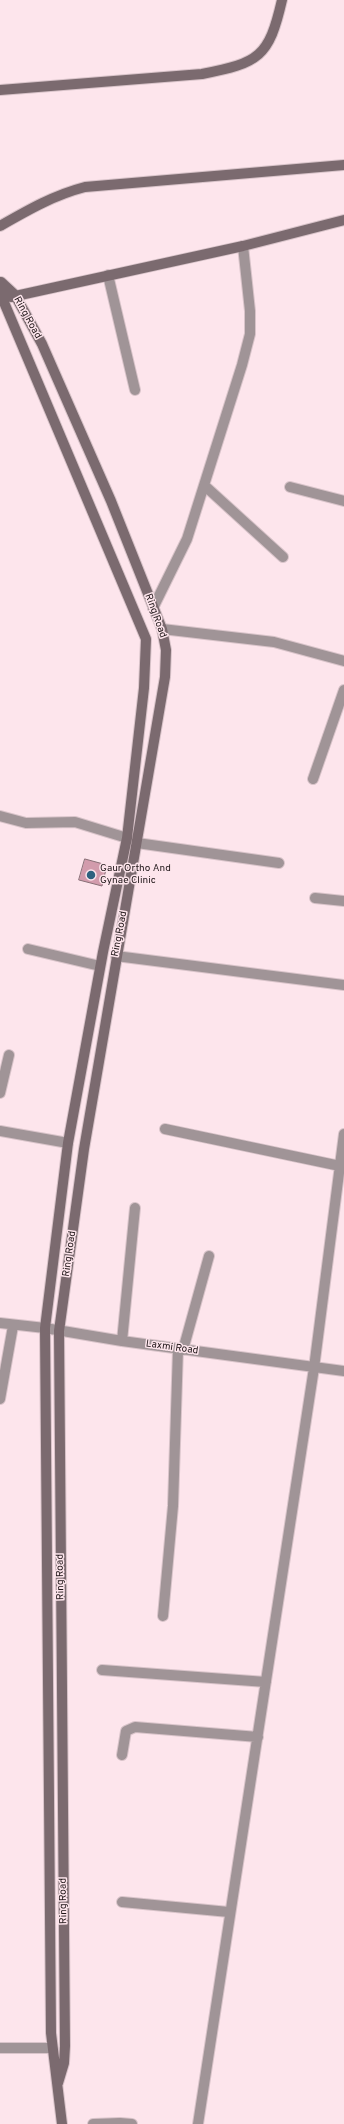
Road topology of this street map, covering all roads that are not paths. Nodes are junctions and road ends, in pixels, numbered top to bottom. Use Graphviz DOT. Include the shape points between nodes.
graph roads {
  1 [pos="282,0"];
  2 [pos="0,90"];
  3 [pos="344,165"];
  4 [pos="344,220"];
  5 [pos="0,226"];
  6 [pos="243,246"];
  7 [pos="108,275"];
  8 [pos="2,284"];
  9 [pos="15,295"];
  10 [pos="2,301"];
  11 [pos="135,390"];
  12 [pos="205,486"];
  13 [pos="290,487"];
  14 [pos="344,501"];
  15 [pos="283,557"];
  16 [pos="153,608"];
  17 [pos="162,629"];
  18 [pos="344,660"];
  19 [pos="344,690"];
  20 [pos="313,779"];
  21 [pos="0,816"];
  22 [pos="127,838"];
  23 [pos="137,843"];
  24 [pos="279,863"];
  25 [pos="315,898"];
  26 [pos="344,900"];
  27 [pos="28,949"];
  28 [pos="116,956"];
  29 [pos="100,966"];
  30 [pos="344,985"];
  31 [pos="9,1055"];
  32 [pos="0,1093"];
  33 [pos="165,1129"];
  34 [pos="0,1131"];
  35 [pos="344,1134"];
  36 [pos="68,1143"];
  37 [pos="340,1166"];
  38 [pos="135,1208"];
  39 [pos="209,1256"];
  40 [pos="0,1324"];
  41 [pos="13,1326"];
  42 [pos="45,1328"];
  43 [pos="59,1330"];
  44 [pos="122,1341"];
  45 [pos="181,1349"];
  46 [pos="314,1368"];
  47 [pos="344,1371"];
  48 [pos="0,1399"];
  49 [pos="163,1616"];
  50 [pos="102,1670"];
  51 [pos="266,1682"];
  52 [pos="258,1737"];
  53 [pos="122,1756"];
  54 [pos="122,1902"];
  55 [pos="229,1912"];
  56 [pos="0,2048"];
  57 [pos="52,2048"];
  58 [pos="58,2084"];
  59 [pos="62,2124"];
  60 [pos="93,2124"];
  61 [pos="132,2124"];
  62 [pos="198,2124"];
  1 -- 2 [label="street" via="269,44 259,56 222,70 202,74"];
  3 -- 5 [label="street" via="85,188 63,193 42,202"];
  4 -- 6 [label="street"];
  6 -- 7 [label="street"];
  6 -- 12 [label="street" via="250,334"];
  7 -- 9 [label="street"];
  7 -- 11 [label="street"];
  8 -- 9 [label="street, Ring Road"];
  8 -- 10 [label="street, Ring Road"];
  9 -- 10 [label="street"];
  9 -- 16 [label="street, Ring Road" via="35,330 67,401 111,501"];
  10 -- 22 [label="street, Ring Road" via="146,639 144,688"];
  12 -- 15 [label="street"];
  12 -- 16 [label="street" via="187,540"];
  13 -- 14 [label="street"];
  16 -- 17 [label="street, Ring Road"];
  17 -- 18 [label="street" via="274,642"];
  17 -- 23 [label="street, Ring Road" via="166,650 165,677"];
  19 -- 20 [label="street"];
  21 -- 22 [label="street" via="26,823 75,822"];
  22 -- 29 [label="street, Ring Road"];
  23 -- 24 [label="street"];
  23 -- 28 [label="street, Ring Road"];
  25 -- 26 [label="street"];
  27 -- 29 [label="street"];
  28 -- 30 [label="street"];
  28 -- 43 [label="street, Ring Road" via="84,1150"];
  29 -- 36 [label="street, Ring Road"];
  31 -- 32 [label="street"];
  33 -- 37 [label="street"];
  34 -- 36 [label="street"];
  35 -- 37 [label="street"];
  36 -- 42 [label="street, Ring Road"];
  37 -- 46 [label="street"];
  38 -- 44 [label="street"];
  39 -- 45 [label="street"];
  40 -- 41 [label="street, Laxmi Road"];
  41 -- 42 [label="street, Laxmi Road"];
  41 -- 48 [label="street"];
  42 -- 43 [label="street, Laxmi Road"];
  42 -- 57 [label="street, Ring Road"];
  43 -- 44 [label="street, Laxmi Road"];
  43 -- 58 [label="street, Ring Road" via="65,2046 64,2063"];
  44 -- 45 [label="street, Laxmi Road"];
  45 -- 46 [label="street, Laxmi Road"];
  45 -- 49 [label="street" via="173,1506"];
  46 -- 47 [label="street, Laxmi Road"];
  46 -- 51 [label="street"];
  50 -- 51 [label="street"];
  51 -- 52 [label="street"];
  52 -- 53 [label="street" via="135,1727 126,1731"];
  52 -- 55 [label="street"];
  54 -- 55 [label="street"];
  55 -- 62 [label="street"];
  56 -- 57 [label="street"];
  57 -- 58 [label="street, Ring Road"];
  58 -- 59 [label="street, Ring Road"];
  60 -- 61 [label="street"];
}
